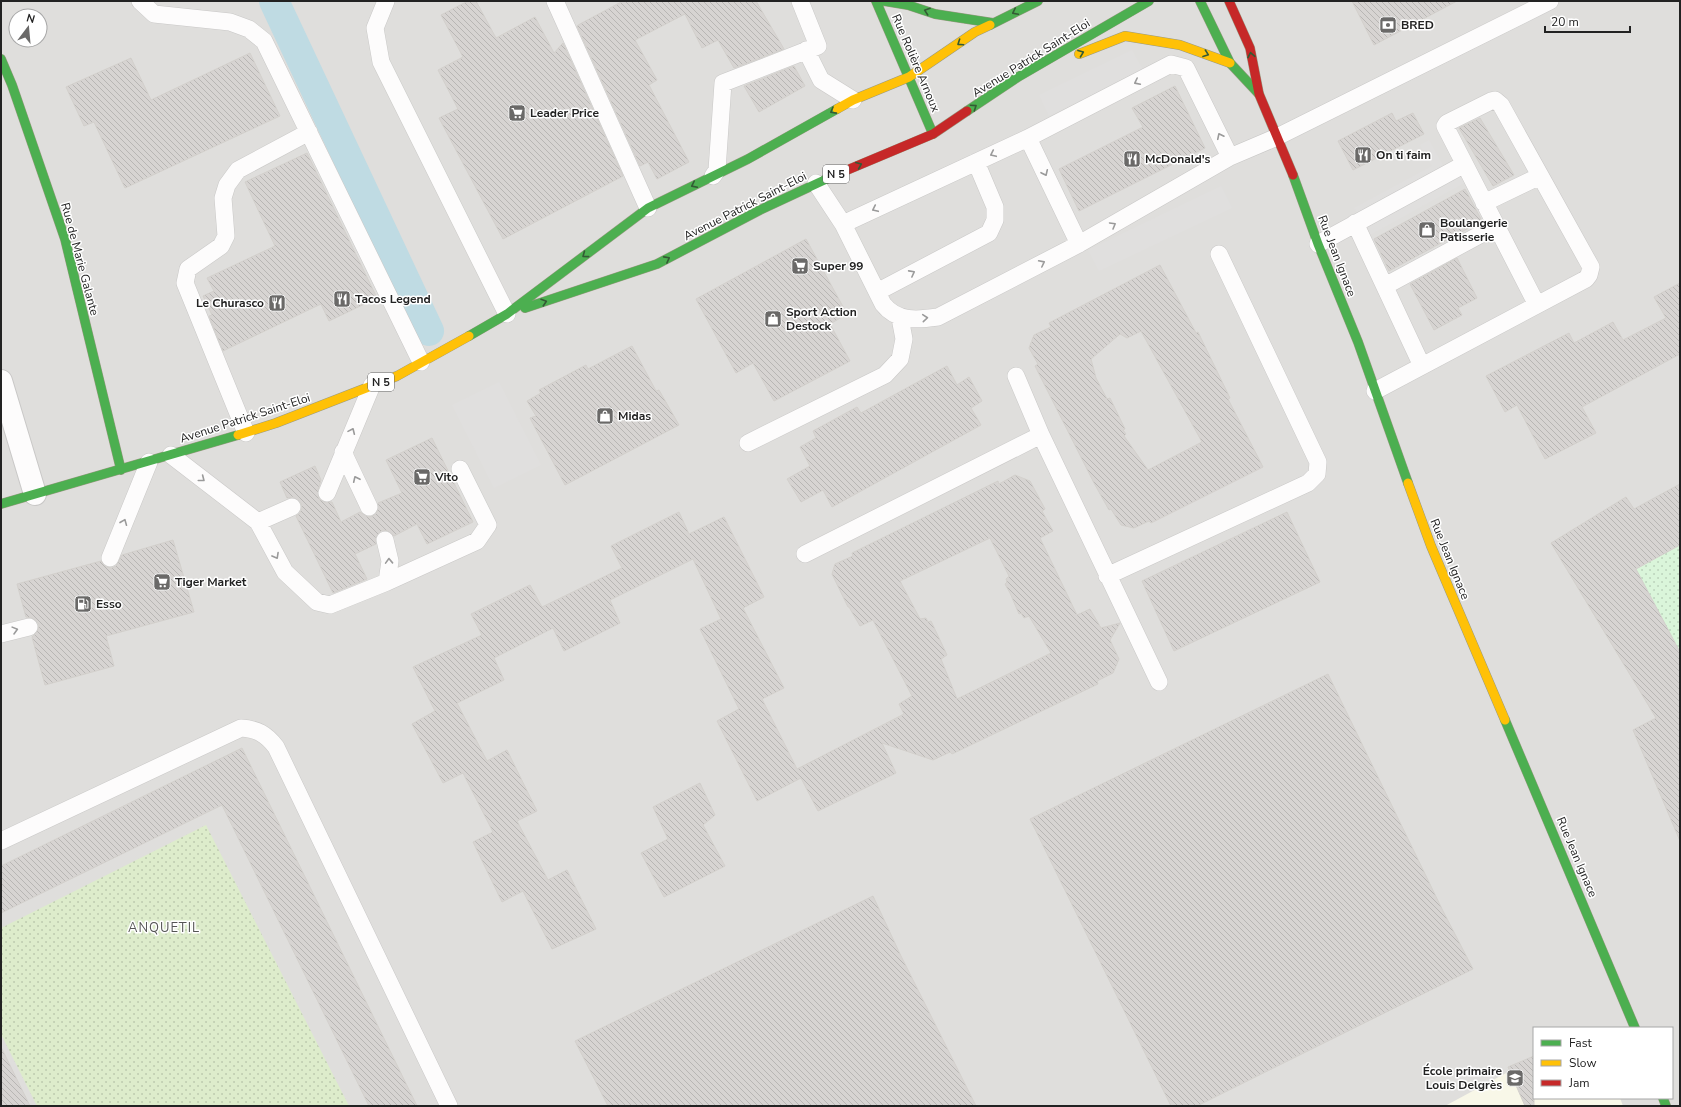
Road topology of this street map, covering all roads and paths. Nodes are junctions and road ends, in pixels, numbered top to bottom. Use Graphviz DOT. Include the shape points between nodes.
graph roads {
  1 [pos="140,1"];
  2 [pos="386,1"];
  3 [pos="555,1"];
  4 [pos="800,1"];
  5 [pos="876,1"];
  6 [pos="884,1"];
  7 [pos="1038,1"];
  8 [pos="1149,1"];
  9 [pos="1200,1"];
  10 [pos="1229,1"];
  11 [pos="1550,1"];
  12 [pos="993,23"];
  13 [pos="806,50"];
  14 [pos="1,59"];
  15 [pos="1230,63"];
  16 [pos="909,77"];
  17 [pos="1018,77"];
  18 [pos="1259,94"];
  19 [pos="853,100"];
  20 [pos="309,132"];
  21 [pos="933,134"];
  22 [pos="1277,137"];
  23 [pos="1028,138"];
  24 [pos="1230,156"];
  25 [pos="976,162"];
  26 [pos="1463,165"];
  27 [pos="714,176"];
  28 [pos="1540,176"];
  29 [pos="816,183"];
  30 [pos="1484,203"];
  31 [pos="648,208"];
  32 [pos="1355,223"];
  33 [pos="843,224"];
  34 [pos="1496,226"];
  35 [pos="1079,244"];
  36 [pos="1318,244"];
  37 [pos="1219,254"];
  38 [pos="1385,286"];
  39 [pos="877,292"];
  40 [pos="1537,305"];
  41 [pos="507,314"];
  42 [pos="900,318"];
  43 [pos="421,362"];
  44 [pos="1422,366"];
  45 [pos="1016,376"];
  46 [pos="1,381"];
  47 [pos="372,385"];
  48 [pos="1375,391"];
  49 [pos="246,433"];
  50 [pos="1041,435"];
  51 [pos="748,443"];
  52 [pos="343,452"];
  53 [pos="171,455"];
  54 [pos="149,462"];
  55 [pos="121,470"];
  56 [pos="460,470"];
  57 [pos="327,493"];
  58 [pos="35,494"];
  59 [pos="1,504"];
  60 [pos="369,507"];
  61 [pos="292,508"];
  62 [pos="258,522"];
  63 [pos="385,540"];
  64 [pos="804,554"];
  65 [pos="110,558"];
  66 [pos="1107,576"];
  67 [pos="387,582"];
  68 [pos="29,626"];
  69 [pos="1,634"];
  70 [pos="1159,682"];
  71 [pos="1,841"];
  72 [pos="1635,1027"];
  73 [pos="449,1106"];
  1 -- 20 [label="lane" via="154,14 230,22 249,28 264,41"];
  2 -- 41 [label="lane" via="375,28 382,62"];
  3 -- 31 [label="lane"];
  4 -- 13 [label="lane" via="818,46"];
  5 -- 16 [label="main road, Rue Rolière Arnoux"];
  12 -- 6 [label="main road, one-way" via="935,14 908,5"];
  7 -- 12 [label="main road, Avenue Patrick Saint-Eloi / N 5, one-way"];
  8 -- 17 [label="main road, Avenue Patrick Saint-Eloi / N 5"];
  9 -- 15 [label="main road, Rue Jean Ignace"];
  18 -- 10 [label="main road, Rue Jean Ignace, one-way" via="1250,48"];
  11 -- 22 [label="lane"];
  12 -- 16 [label="main road, Avenue Patrick Saint-Eloi / N 5, one-way" via="975,32"];
  13 -- 19 [label="lane" via="821,80"];
  13 -- 27 [label="lane" via="723,83 717,170"];
  14 -- 55 [label="main road, Rue de Marie Galante" via="65,239"];
  17 -- 15 [label="main road, one-way" via="1125,36 1180,45"];
  15 -- 18 [label="main road, Rue Jean Ignace"];
  16 -- 19 [label="main road, Avenue Patrick Saint-Eloi / N 5"];
  16 -- 21 [label="main road, Rue Rolière Arnoux"];
  21 -- 17 [label="main road, Avenue Patrick Saint-Eloi / N 5, one-way"];
  18 -- 22 [label="main road, Rue Jean Ignace"];
  19 -- 27 [label="main road, Avenue Patrick Saint-Eloi / N 5, one-way"];
  20 -- 43 [label="lane"];
  20 -- 49 [label="lane" via="238,170 227,185 223,198 226,236 222,246 188,269 185,282"];
  29 -- 21 [label="main road, Avenue Patrick Saint-Eloi / N 5, one-way"];
  22 -- 24 [label="lane"];
  22 -- 36 [label="main road, Rue Jean Ignace"];
  24 -- 23 [label="lane, one-way" via="1186,68 1171,64"];
  23 -- 25 [label="lane, one-way"];
  23 -- 35 [label="lane, one-way"];
  35 -- 24 [label="lane, one-way"];
  25 -- 33 [label="lane, one-way"];
  39 -- 25 [label="lane, one-way" via="989,233 995,220 995,207"];
  26 -- 28 [label="lane" via="1445,126 1447,122 1495,100 1502,105"];
  26 -- 30 [label="lane"];
  26 -- 32 [label="lane"];
  27 -- 31 [label="main road, Avenue Patrick Saint-Eloi / N 5, one-way"];
  28 -- 30 [label="lane"];
  28 -- 40 [label="lane" via="1591,267 1586,279"];
  29 -- 33 [label="lane"];
  41 -- 29 [label="main road, Avenue Patrick Saint-Eloi / N 5, one-way" via="657,264"];
  30 -- 34 [label="lane"];
  31 -- 41 [label="main road, Avenue Patrick Saint-Eloi / N 5, one-way"];
  32 -- 36 [label="lane"];
  32 -- 38 [label="lane"];
  33 -- 39 [label="lane"];
  34 -- 38 [label="lane"];
  34 -- 40 [label="lane"];
  42 -- 35 [label="lane, one-way" via="938,317"];
  36 -- 48 [label="main road, Rue Jean Ignace"];
  37 -- 66 [label="lane" via="1318,462 1317,474 1308,483"];
  38 -- 44 [label="lane"];
  39 -- 42 [label="lane" via="888,310"];
  40 -- 44 [label="lane"];
  41 -- 43 [label="main road, Avenue Patrick Saint-Eloi / N 5"];
  42 -- 51 [label="lane" via="904,339 900,359 885,375"];
  43 -- 47 [label="main road, Avenue Patrick Saint-Eloi / N 5" via="397,376"];
  44 -- 48 [label="lane"];
  45 -- 50 [label="lane"];
  46 -- 58 [label="street"];
  47 -- 49 [label="main road, Avenue Patrick Saint-Eloi / N 5"];
  52 -- 47 [label="lane, one-way"];
  48 -- 72 [label="main road, Rue Jean Ignace" via="1431,546"];
  49 -- 53 [label="main road, Avenue Patrick Saint-Eloi / N 5"];
  50 -- 64 [label="lane"];
  50 -- 66 [label="lane"];
  52 -- 57 [label="lane"];
  60 -- 52 [label="lane, one-way"];
  53 -- 54 [label="main road, Avenue Patrick Saint-Eloi / N 5"];
  53 -- 62 [label="lane, one-way"];
  54 -- 55 [label="main road, Avenue Patrick Saint-Eloi / N 5"];
  65 -- 54 [label="lane, one-way"];
  55 -- 58 [label="main road, Avenue Patrick Saint-Eloi / N 5"];
  56 -- 67 [label="lane" via="488,526 477,541"];
  58 -- 59 [label="main road, Avenue Patrick Saint-Eloi / N 5"];
  61 -- 62 [label="lane"];
  62 -- 67 [label="lane, one-way" via="285,572 317,602 330,605"];
  67 -- 63 [label="lane, one-way" via="390,561"];
  66 -- 70 [label="lane"];
  69 -- 68 [label="lane, one-way"];
  71 -- 73 [label="lane" via="241,728 261,732 276,746"];
}
